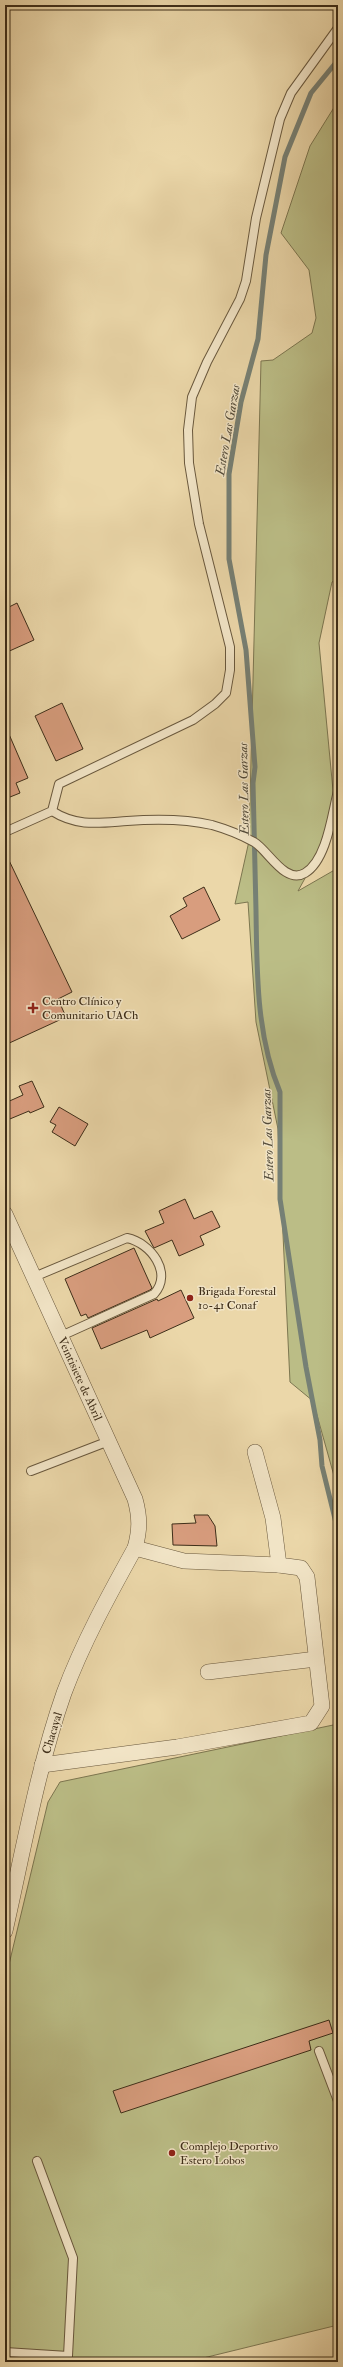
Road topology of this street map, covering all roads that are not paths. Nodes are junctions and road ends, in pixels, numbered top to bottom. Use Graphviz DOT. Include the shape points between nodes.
graph roads {
  1 [pos="338,28"];
  2 [pos="338,791"];
  3 [pos="52,811"];
  4 [pos="5,832"];
  5 [pos="5,1214"];
  6 [pos="34,1278"];
  7 [pos="61,1336"];
  8 [pos="109,1441"];
  9 [pos="255,1452"];
  10 [pos="31,1471"];
  11 [pos="135,1548"];
  12 [pos="279,1565"];
  13 [pos="316,1659"];
  14 [pos="208,1672"];
  15 [pos="42,1765"];
  16 [pos="5,1931"];
  17 [pos="319,2051"];
  18 [pos="338,2101"];
  19 [pos="37,2161"];
  20 [pos="5,2352"];
  1 -- 3 [label="lane" via="291,94 280,119 256,218 246,281 240,299 192,397 188,430 189,463 199,524 230,647 226,693 193,720 60,784"];
  2 -- 3 [label="lane" via="322,852 315,864 305,873 298,875 288,873 278,866 255,843 222,828 180,822 79,822 65,820"];
  3 -- 4 [label="lane"];
  5 -- 6 [label="street, Veintisiete de Abril"];
  6 -- 7 [label="street, Veintisiete de Abril"];
  6 -- 7 [label="lane" via="127,1238 140,1243 156,1259 162,1280 154,1294"];
  7 -- 8 [label="street, Veintisiete de Abril"];
  8 -- 10 [label="lane"];
  8 -- 11 [label="street, Veintisiete de Abril" via="135,1499 140,1532"];
  9 -- 12 [label="street" via="273,1518"];
  11 -- 12 [label="street" via="184,1561"];
  11 -- 15 [label="street, Chacayal" via="86,1639 65,1692"];
  12 -- 13 [label="street" via="301,1568 307,1577"];
  13 -- 14 [label="street"];
  13 -- 15 [label="street" via="322,1706 311,1723 177,1746"];
  15 -- 16 [label="street, Chacayal"];
  17 -- 18 [label="lane"];
  19 -- 20 [label="lane" via="73,2258 68,2356"];
}
